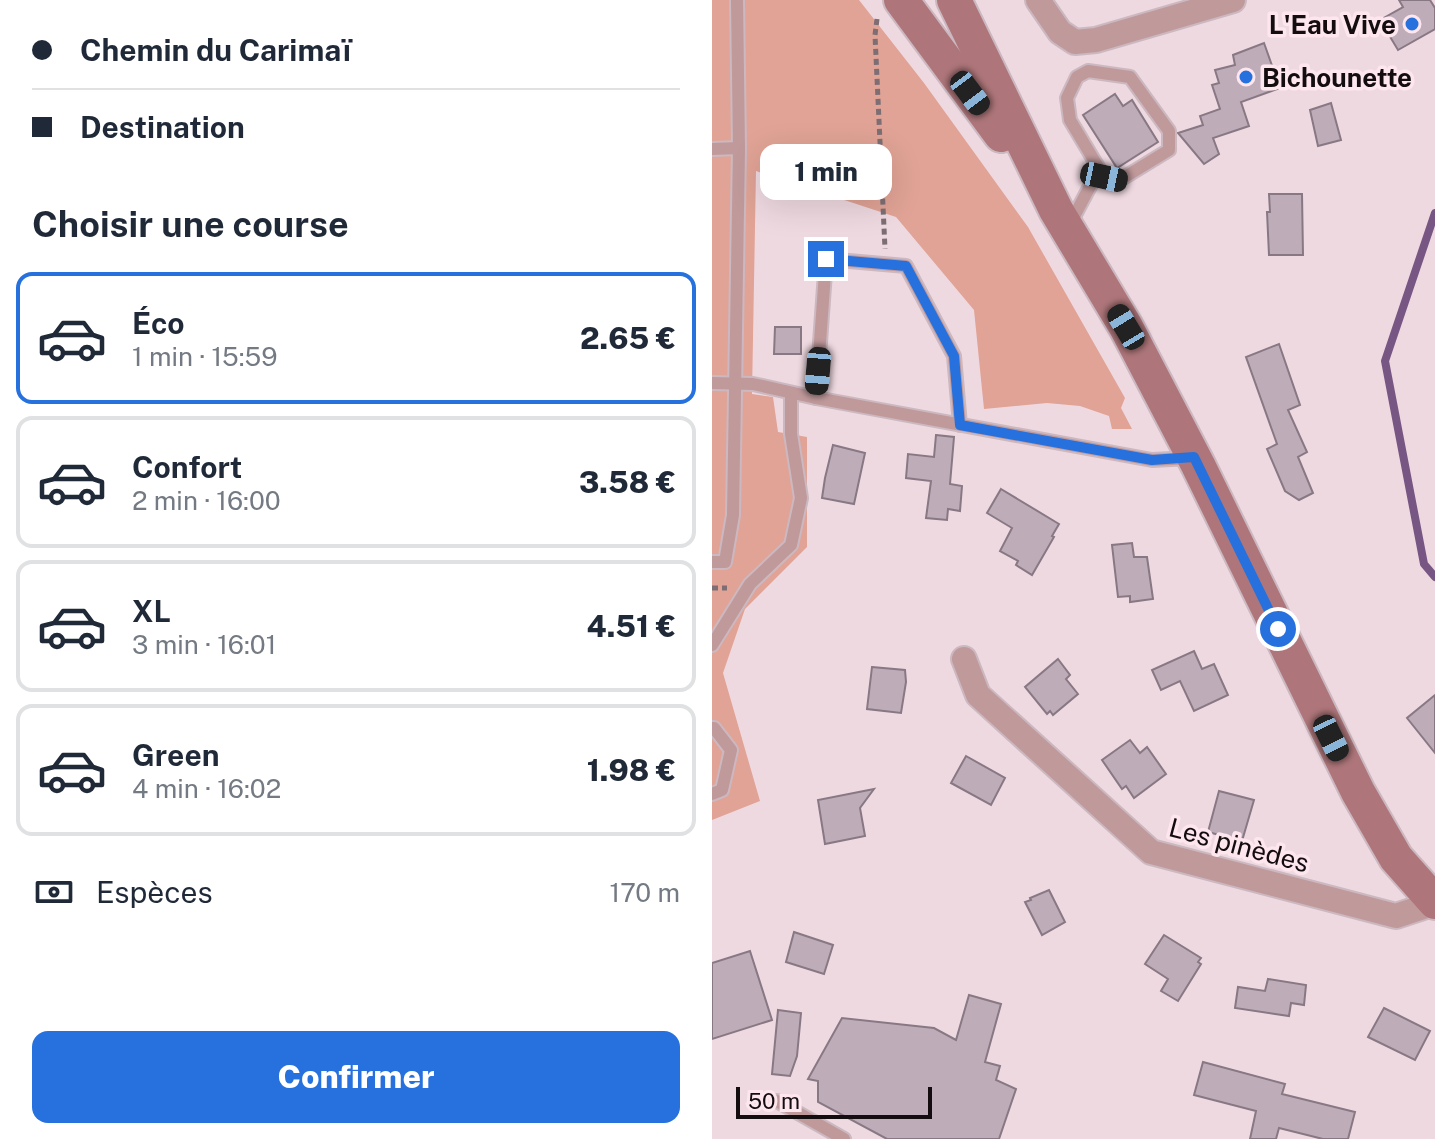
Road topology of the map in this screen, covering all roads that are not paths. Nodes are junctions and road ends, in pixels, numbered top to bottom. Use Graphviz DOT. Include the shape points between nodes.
graph roads {
  1 [pos="737,0"];
  2 [pos="954,0"];
  3 [pos="1038,0"];
  4 [pos="1233,0"];
  5 [pos="890,5"];
  6 [pos="1085,41"];
  7 [pos="1088,71"];
  8 [pos="739,148"];
  9 [pos="712,149"];
  10 [pos="1104,177"];
  11 [pos="1062,219"];
  12 [pos="712,383"];
  13 [pos="735,384"];
  14 [pos="791,393"];
  15 [pos="816,398"];
  16 [pos="960,425"];
  17 [pos="1194,457"];
  18 [pos="712,562"];
  19 [pos="712,645"];
  20 [pos="964,659"];
  21 [pos="712,728"];
  22 [pos="712,794"];
  23 [pos="1435,903"];
  24 [pos="777,1101"];
  25 [pos="844,1139"];
  1 -- 8 [label="lane"];
  2 -- 11 [label="main road"];
  3 -- 6 [label="street" via="1060,32 1075,42"];
  4 -- 6 [label="street"];
  5 -- 11 [label="main road"];
  6 -- 7 [label="lane"];
  7 -- 10 [label="lane" via="1077,77 1067,98 1070,120"];
  7 -- 10 [label="lane" via="1130,77 1169,131 1169,150 1120,180"];
  8 -- 9 [label="lane"];
  8 -- 13 [label="lane"];
  10 -- 11 [label="lane" via="1096,175"];
  11 -- 17 [label="main road"];
  12 -- 13 [label="lane"];
  13 -- 14 [label="lane"];
  13 -- 18 [label="lane" via="733,515 725,562"];
  14 -- 15 [label="lane"];
  14 -- 19 [label="lane" via="801,498 791,545 750,584"];
  15 -- 16 [label="lane"];
  15 -- 16 [label="lane" via="826,259 906,266 954,356"];
  16 -- 17 [label="lane" via="1152,460"];
  17 -- 23 [label="main road" via="1358,792 1396,858"];
  20 -- 23 [label="street, Les pinèdes" via="978,695 1151,852 1396,916"];
  21 -- 22 [label="lane" via="731,750 722,790"];
  24 -- 25 [label="lane"];
}
